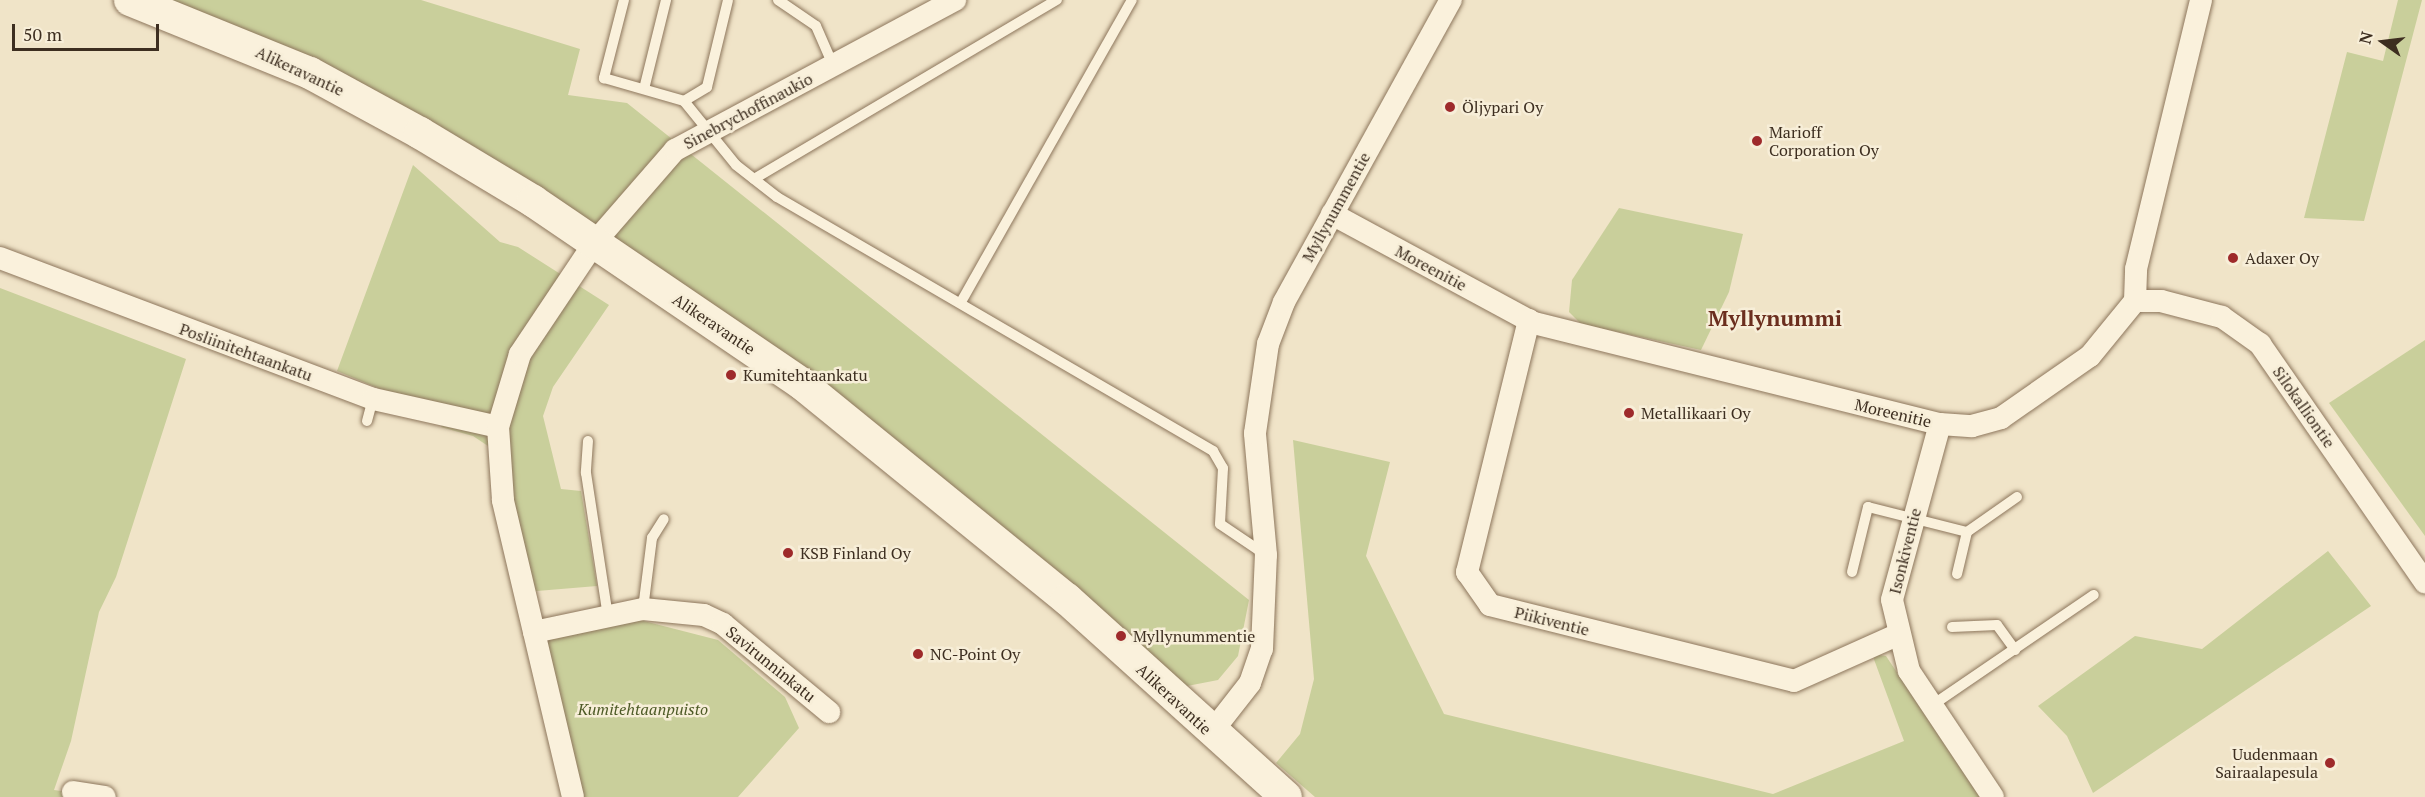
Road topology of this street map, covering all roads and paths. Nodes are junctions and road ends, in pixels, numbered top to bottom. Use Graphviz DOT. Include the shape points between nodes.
graph roads {
  1 [pos="130,0"];
  2 [pos="624,0"];
  3 [pos="666,0"];
  4 [pos="728,0"];
  5 [pos="778,0"];
  6 [pos="956,0"];
  7 [pos="1057,0"];
  8 [pos="1132,0"];
  9 [pos="1450,0"];
  10 [pos="2202,0"];
  11 [pos="833,65"];
  12 [pos="644,89"];
  13 [pos="684,100"];
  14 [pos="708,132"];
  15 [pos="753,179"];
  16 [pos="1332,214"];
  17 [pos="595,242"];
  18 [pos="0,258"];
  19 [pos="2135,301"];
  20 [pos="961,302"];
  21 [pos="1529,321"];
  22 [pos="373,399"];
  23 [pos="367,421"];
  24 [pos="1940,424"];
  25 [pos="498,427"];
  26 [pos="588,441"];
  27 [pos="2017,497"];
  28 [pos="1913,518"];
  29 [pos="664,519"];
  30 [pos="1967,531"];
  31 [pos="1266,555"];
  32 [pos="1852,572"];
  33 [pos="1957,574"];
  34 [pos="2425,582"];
  35 [pos="2094,595"];
  36 [pos="643,609"];
  37 [pos="608,617"];
  38 [pos="1952,627"];
  39 [pos="534,632"];
  40 [pos="1898,635"];
  41 [pos="2015,650"];
  42 [pos="1931,706"];
  43 [pos="829,712"];
  44 [pos="1211,733"];
  45 [pos="73,792"];
  46 [pos="105,797"];
  47 [pos="573,797"];
  48 [pos="1286,797"];
  49 [pos="1993,797"];
  1 -- 17 [label="street, Alikeravantie" via="310,73 458,155"];
  2 -- 12 [label="lane" via="604,78"];
  3 -- 12 [label="lane"];
  4 -- 13 [label="lane" via="707,87"];
  5 -- 11 [label="lane" via="816,26"];
  6 -- 11 [label="street, Sinebrychoffinaukio"];
  7 -- 15 [label="lane"];
  8 -- 20 [label="lane"];
  9 -- 16 [label="street, Myllynummentie"];
  10 -- 19 [label="street" via="2136,269"];
  11 -- 14 [label="street, Sinebrychoffinaukio"];
  12 -- 13 [label="lane"];
  13 -- 14 [label="lane"];
  14 -- 15 [label="lane"];
  14 -- 17 [label="street, Sinebrychoffinaukio" via="675,150"];
  15 -- 20 [label="lane"];
  16 -- 21 [label="street, Moreenitie"];
  16 -- 31 [label="street, Myllynummentie" via="1284,302 1259,387 1255,433"];
  17 -- 25 [label="street" via="520,354"];
  17 -- 44 [label="street, Alikeravantie" via="802,384 1067,599"];
  18 -- 22 [label="street, Posliinitehtaankatu"];
  19 -- 24 [label="street, Moreenitie" via="2090,356 2001,418 1972,426"];
  19 -- 34 [label="street, Silokalliontie" via="2161,301 2222,317 2260,344"];
  20 -- 31 [label="lane" via="1214,451 1223,468 1220,524"];
  21 -- 24 [label="street, Moreenitie"];
  21 -- 40 [label="street, Piikiventie" via="1467,572 1490,605 1794,681"];
  22 -- 23 [label="lane"];
  22 -- 25 [label="street, Posliinitehtaankatu"];
  24 -- 28 [label="street, Isonkiventie"];
  25 -- 39 [label="street" via="503,500"];
  26 -- 37 [label="lane" via="586,473"];
  27 -- 30 [label="lane"];
  28 -- 30 [label="lane"];
  28 -- 32 [label="lane" via="1868,507"];
  28 -- 40 [label="street, Isonkiventie" via="1892,600"];
  29 -- 36 [label="lane" via="652,538"];
  30 -- 33 [label="lane"];
  31 -- 44 [label="street, Myllynummentie" via="1262,650 1251,683"];
  35 -- 41 [label="lane"];
  36 -- 37 [label="street, Savirunninkatu"];
  36 -- 43 [label="street, Savirunninkatu" via="704,615 723,624"];
  37 -- 39 [label="street, Savirunninkatu"];
  38 -- 41 [label="lane" via="1997,625"];
  39 -- 47 [label="street"];
  40 -- 42 [label="street, Isonkiventie" via="1909,671"];
  41 -- 42 [label="lane"];
  42 -- 49 [label="street, Isonkiventie"];
  44 -- 48 [label="street, Alikeravantie"];
  45 -- 46 [label="street"];
}
